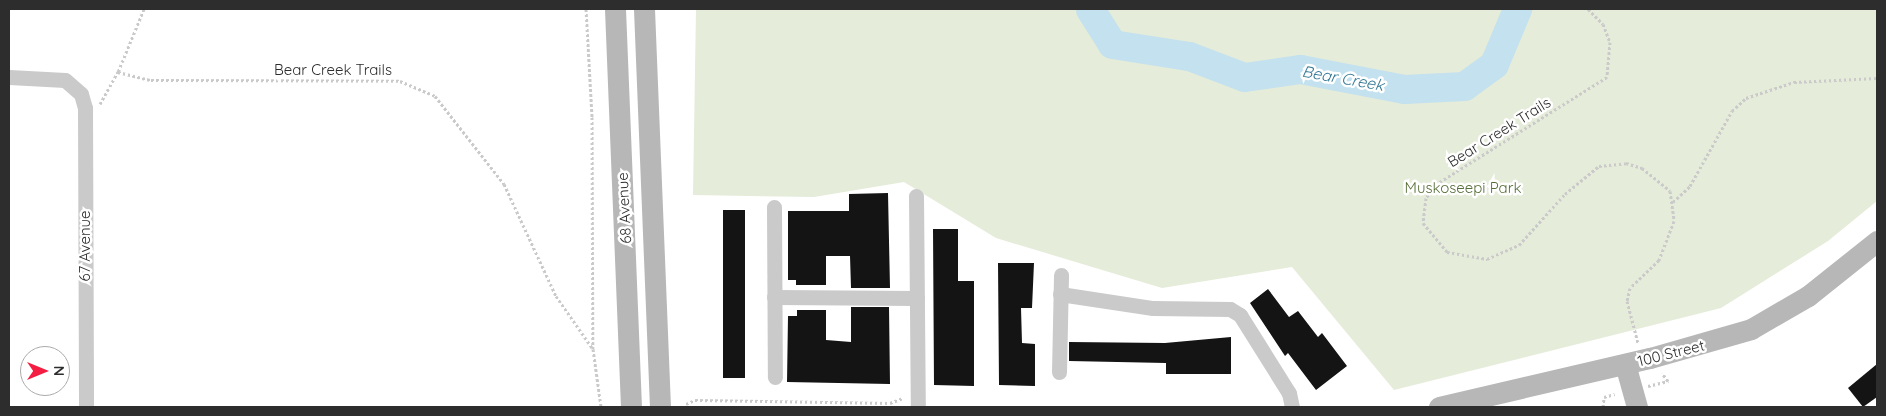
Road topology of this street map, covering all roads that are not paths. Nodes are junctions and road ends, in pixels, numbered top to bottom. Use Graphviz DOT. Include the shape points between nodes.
graph roads {
  1 [pos="615,9"];
  2 [pos="644,9"];
  3 [pos="9,77"];
  4 [pos="916,196"];
  5 [pos="774,207"];
  6 [pos="1877,241"];
  7 [pos="1061,275"];
  8 [pos="1060,294"];
  9 [pos="774,298"];
  10 [pos="917,298"];
  11 [pos="1626,364"];
  12 [pos="1059,372"];
  13 [pos="775,377"];
  14 [pos="86,407"];
  15 [pos="631,407"];
  16 [pos="660,407"];
  17 [pos="918,407"];
  18 [pos="1292,407"];
  19 [pos="1439,407"];
  20 [pos="1637,407"];
  1 -- 15 [label="main road, 68 Avenue"];
  2 -- 16 [label="main road, 68 Avenue"];
  3 -- 14 [label="street, 67 Avenue" via="54,77 75,87 85,108"];
  4 -- 10 [label="street"];
  5 -- 9 [label="street"];
  6 -- 11 [label="main road, 100 Street" via="1808,296 1751,329"];
  7 -- 8 [label="street"];
  8 -- 12 [label="street"];
  8 -- 18 [label="street" via="1153,308 1230,309 1245,323 1289,393"];
  9 -- 10 [label="street"];
  9 -- 13 [label="street"];
  10 -- 17 [label="street"];
  11 -- 19 [label="main road, 100 Street"];
  11 -- 20 [label="main road"];
}
